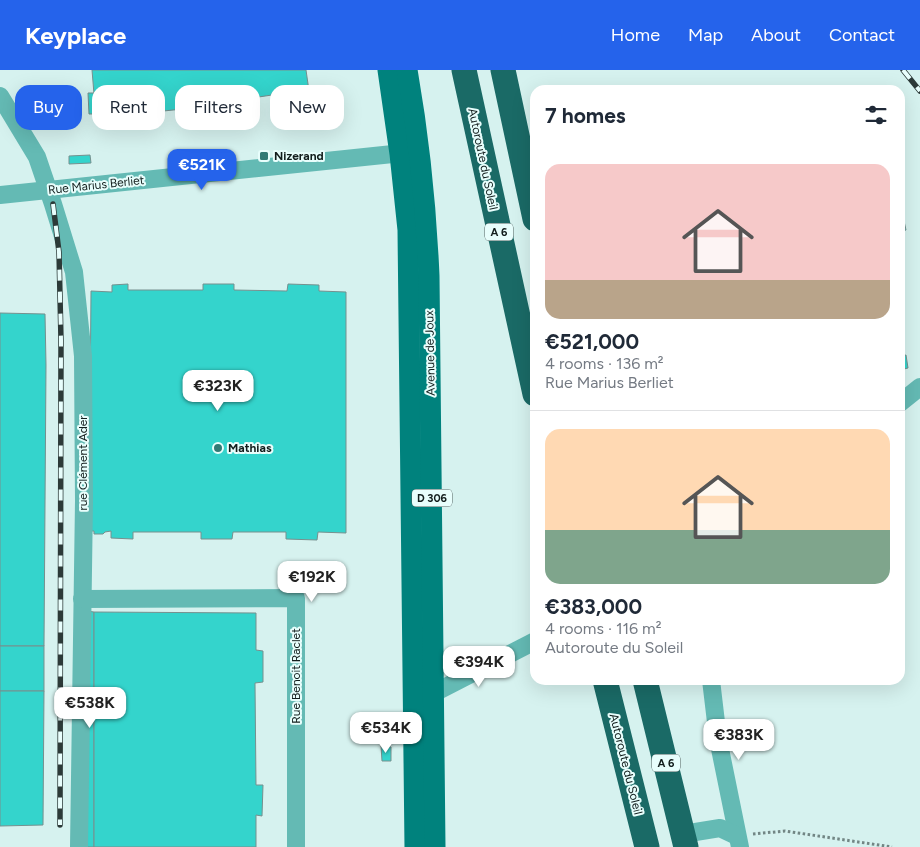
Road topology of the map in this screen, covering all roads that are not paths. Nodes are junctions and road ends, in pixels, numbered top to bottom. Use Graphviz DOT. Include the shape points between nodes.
graph roads {
  1 [pos="388,70"];
  2 [pos="407,70"];
  3 [pos="464,70"];
  4 [pos="503,70"];
  5 [pos="0,96"];
  6 [pos="410,152"];
  7 [pos="48,190"];
  8 [pos="0,195"];
  9 [pos="530,196"];
  10 [pos="530,371"];
  11 [pos="920,387"];
  12 [pos="905,400"];
  13 [pos="82,599"];
  14 [pos="530,643"];
  15 [pos="606,685"];
  16 [pos="646,685"];
  17 [pos="712,685"];
  18 [pos="424,693"];
  19 [pos="685,841"];
  20 [pos="739,842"];
  21 [pos="79,847"];
  22 [pos="296,847"];
  23 [pos="415,847"];
  24 [pos="435,847"];
  25 [pos="646,847"];
  1 -- 6 [label="main road, Avenue de Joux / D 306"];
  2 -- 6 [label="main road, Avenue de Joux / D 306"];
  3 -- 10 [label="highway, Autoroute du Soleil / A 6"];
  4 -- 9 [label="highway"];
  5 -- 7 [label="street, rue Clément Ader" via="37,157"];
  6 -- 7 [label="street, Rue Marius Berliet"];
  6 -- 18 [label="main road, Avenue de Joux / D 306" via="427,228 429,276 421,457"];
  7 -- 8 [label="street, Rue Marius Berliet"];
  7 -- 13 [label="street, rue Clément Ader" via="74,272 84,356"];
  11 -- 12 [label="street"];
  13 -- 21 [label="street, rue Clément Ader"];
  13 -- 22 [label="street, Rue Benoit Raclet" via="296,598"];
  14 -- 18 [label="street"];
  15 -- 25 [label="highway, Autoroute du Soleil"];
  16 -- 19 [label="highway, A 6"];
  17 -- 20 [label="street" via="718,739"];
  18 -- 23 [label="main road, Avenue de Joux / D 306"];
  18 -- 24 [label="main road, Avenue de Joux / D 306"];
  19 -- 20 [label="street" via="720,828"];
}
